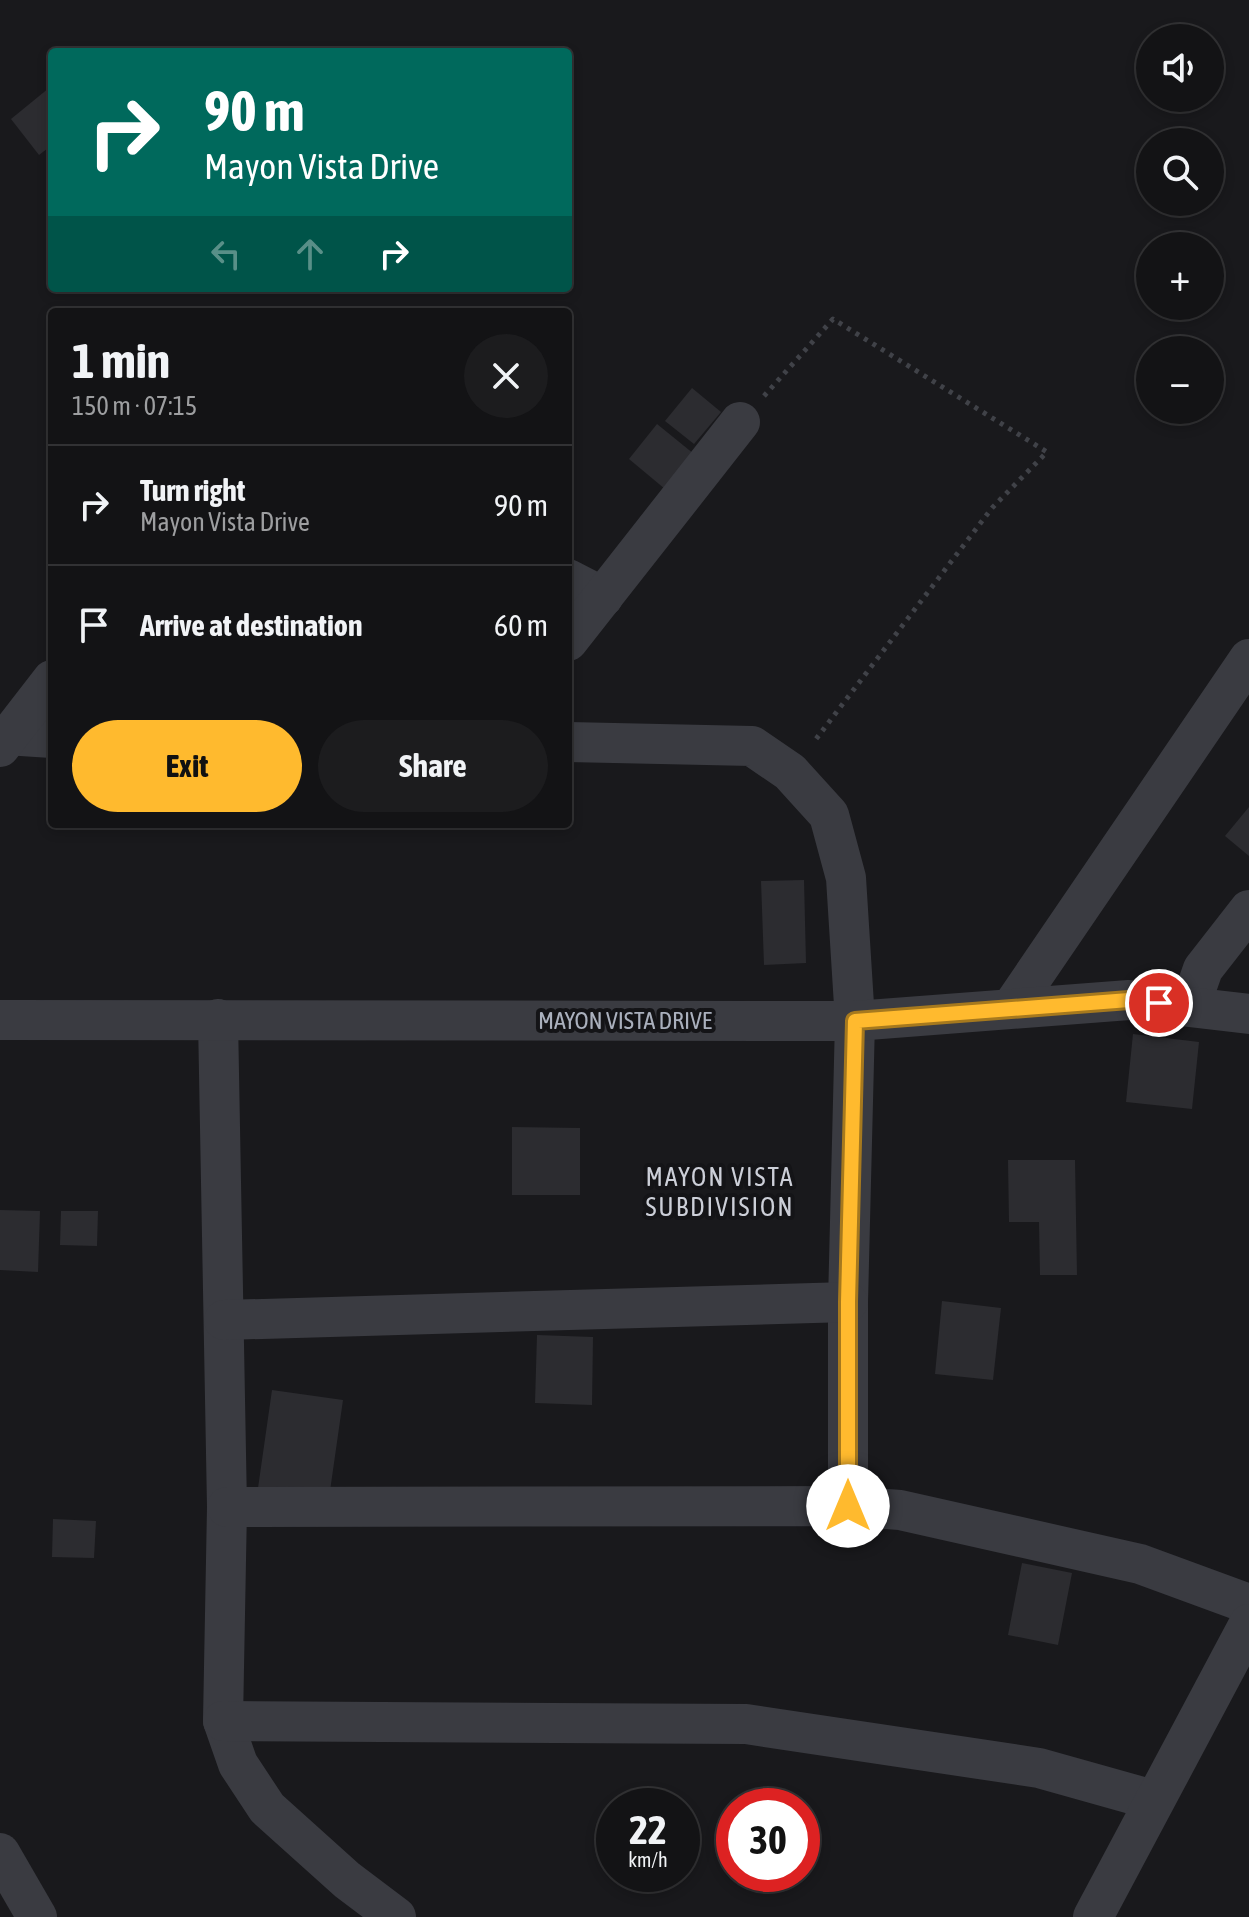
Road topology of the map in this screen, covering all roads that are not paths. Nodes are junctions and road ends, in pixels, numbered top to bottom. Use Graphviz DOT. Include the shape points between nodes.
graph roads {
  1 [pos="740,422"];
  2 [pos="585,588"];
  3 [pos="572,629"];
  4 [pos="1249,659"];
  5 [pos="48,685"];
  6 [pos="48,738"];
  7 [pos="3,741"];
  8 [pos="572,742"];
  9 [pos="1249,910"];
  10 [pos="1190,1006"];
  11 [pos="1012,1007"];
  12 [pos="1249,1014"];
  13 [pos="218,1019"];
  14 [pos="0,1020"];
  15 [pos="855,1021"];
  16 [pos="848,1302"];
  17 [pos="224,1320"];
  18 [pos="848,1506"];
  19 [pos="227,1507"];
  20 [pos="1249,1604"];
  21 [pos="1249,1624"];
  22 [pos="223,1721"];
  23 [pos="1153,1800"];
  24 [pos="0,1853"];
  25 [pos="37,1917"];
  26 [pos="396,1917"];
  27 [pos="1093,1917"];
  1 -- 2 [label="street"];
  2 -- 3 [label="street"];
  4 -- 11 [label="street"];
  5 -- 7 [label="street"];
  6 -- 7 [label="street"];
  8 -- 15 [label="street" via="752,746 790,772 829,815 846,878"];
  9 -- 10 [label="street" via="1203,969"];
  10 -- 11 [label="street, MAYON VISTA DRIVE" via="1129,1000"];
  10 -- 12 [label="street, MAYON VISTA DRIVE"];
  11 -- 15 [label="street, MAYON VISTA DRIVE"];
  13 -- 14 [label="street, MAYON VISTA DRIVE"];
  13 -- 15 [label="street, MAYON VISTA DRIVE"];
  13 -- 17 [label="street"];
  15 -- 16 [label="street"];
  16 -- 17 [label="street"];
  16 -- 18 [label="street"];
  17 -- 19 [label="street"];
  18 -- 19 [label="street"];
  18 -- 20 [label="street" via="900,1510 1140,1564"];
  19 -- 22 [label="street"];
  21 -- 23 [label="street"];
  22 -- 23 [label="street" via="746,1724 1039,1768"];
  22 -- 26 [label="street" via="238,1764 267,1808"];
  23 -- 27 [label="street"];
  24 -- 25 [label="street"];
}
